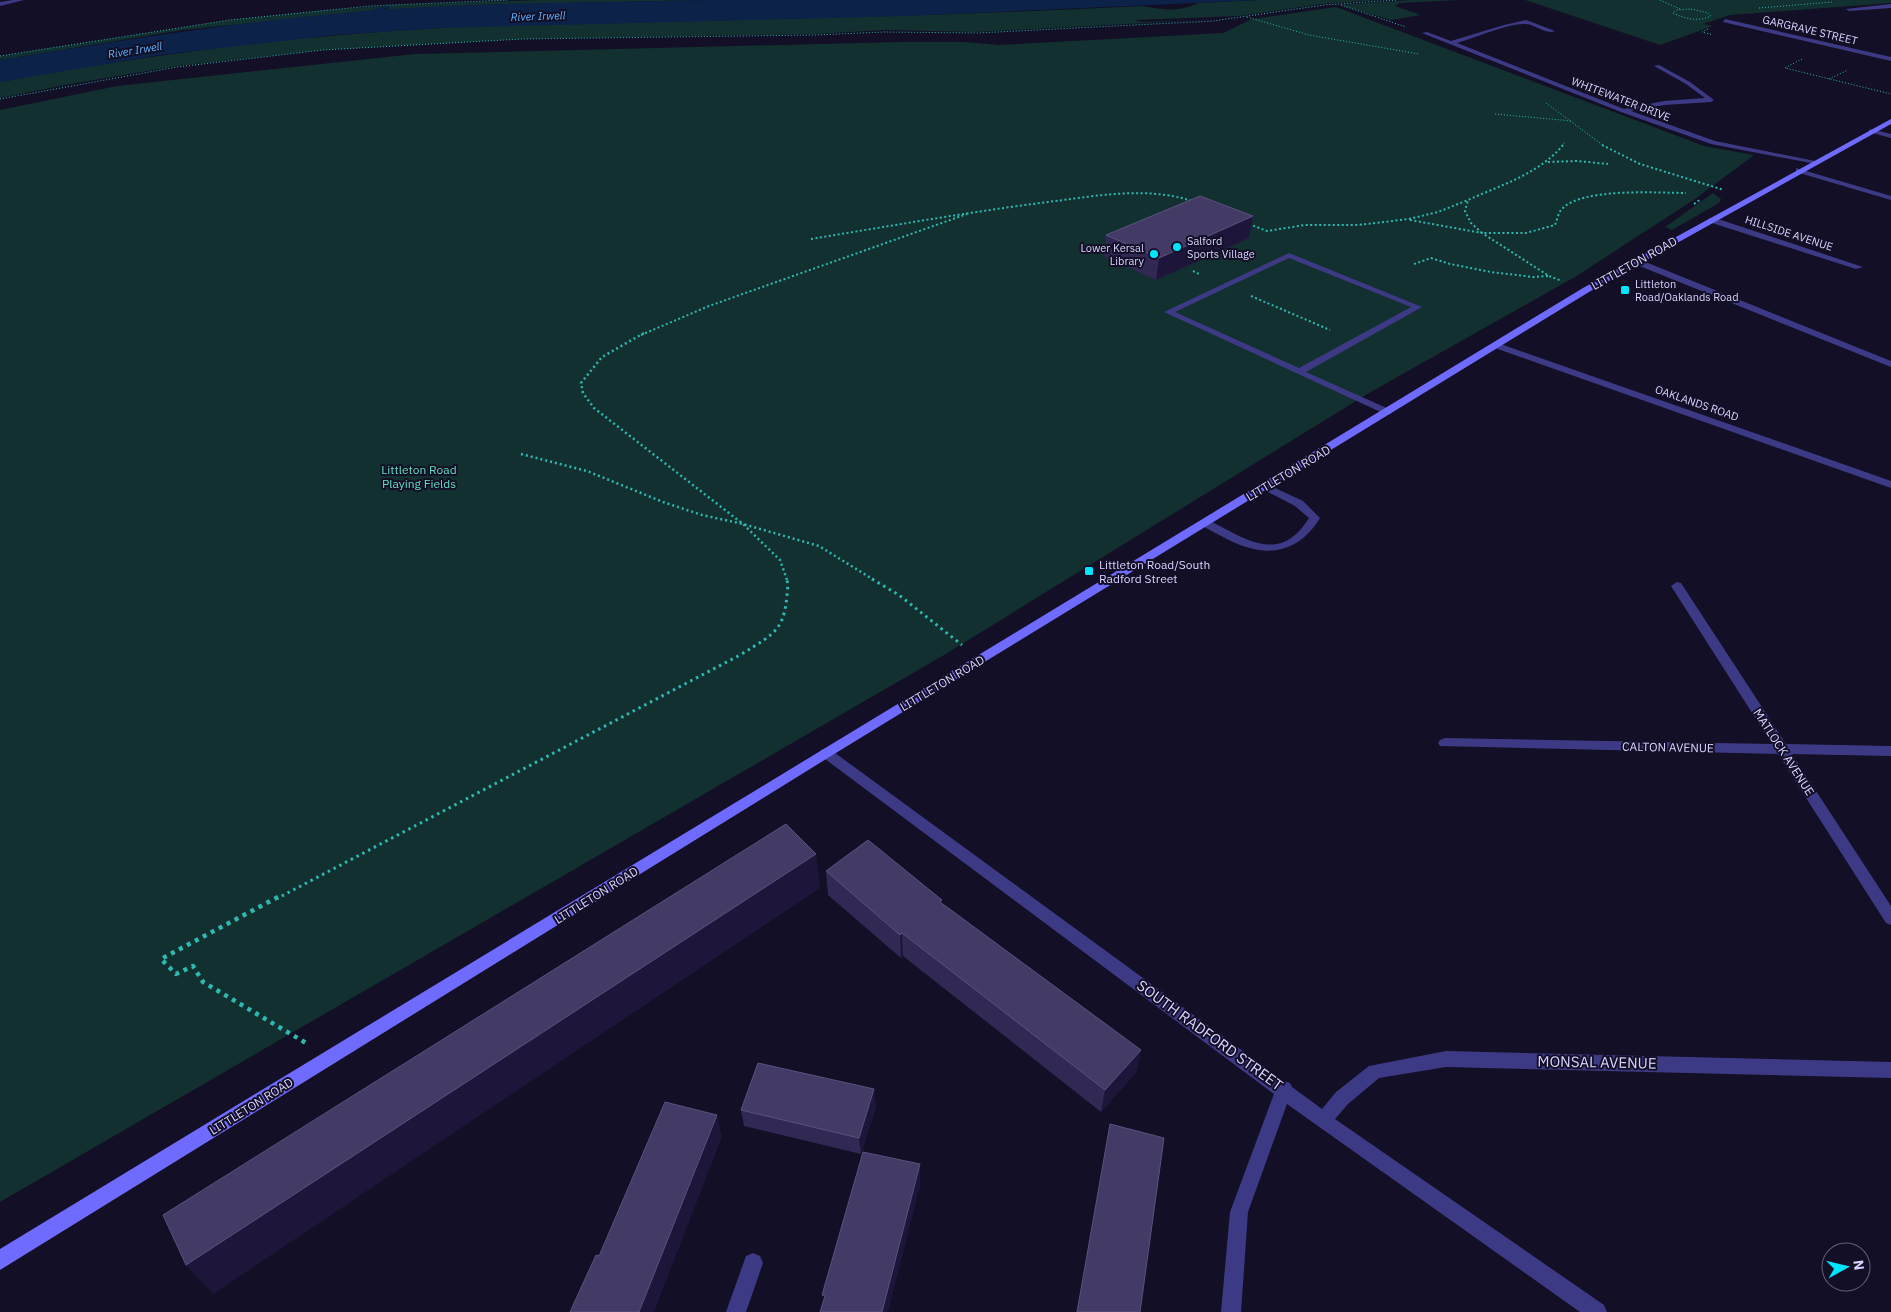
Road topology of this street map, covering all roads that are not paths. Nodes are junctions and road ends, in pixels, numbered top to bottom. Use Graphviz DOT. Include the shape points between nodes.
graph roads {
  1 [pos="21,0"];
  2 [pos="0,4"];
  3 [pos="1891,6"];
  4 [pos="1849,9"];
  5 [pos="1725,21"];
  6 [pos="1552,31"];
  7 [pos="1425,33"];
  8 [pos="1452,43"];
  9 [pos="1891,59"];
  10 [pos="1657,66"];
  11 [pos="1623,111"];
  12 [pos="1891,121"];
  13 [pos="1871,131"];
  14 [pos="1891,136"];
  15 [pos="1816,162"];
  16 [pos="1799,170"];
  17 [pos="1891,198"];
  18 [pos="1712,220"];
  19 [pos="1635,261"];
  20 [pos="1859,267"];
  21 [pos="1495,345"];
  22 [pos="1891,364"];
  23 [pos="1299,372"];
  24 [pos="1388,412"];
  25 [pos="1891,485"];
  26 [pos="1266,487"];
  27 [pos="1206,523"];
  28 [pos="1677,586"];
  29 [pos="1445,743"];
  30 [pos="1782,749"];
  31 [pos="1891,751"];
  32 [pos="826,753"];
  33 [pos="1891,919"];
  34 [pos="1891,1070"];
  35 [pos="1284,1089"];
  36 [pos="1323,1120"];
  37 [pos="0,1260"];
  38 [pos="753,1263"];
  39 [pos="736,1312"];
  40 [pos="1231,1312"];
  41 [pos="1597,1312"];
  1 -- 2 [label="street"];
  3 -- 4 [label="street"];
  5 -- 9 [label="street, GARGRAVE STREET"];
  6 -- 8 [label="street" via="1526,22"];
  7 -- 8 [label="street, WHITEWATER DRIVE"];
  8 -- 11 [label="street, WHITEWATER DRIVE"];
  10 -- 11 [label="street" via="1711,100 1664,102"];
  11 -- 15 [label="street, WHITEWATER DRIVE" via="1714,143"];
  12 -- 13 [label="street, LITTLETON ROAD"];
  13 -- 14 [label="street"];
  13 -- 15 [label="street, LITTLETON ROAD"];
  15 -- 16 [label="street, LITTLETON ROAD"];
  16 -- 17 [label="street"];
  16 -- 18 [label="street, LITTLETON ROAD"];
  18 -- 19 [label="street, LITTLETON ROAD"];
  18 -- 20 [label="street, HILLSIDE AVENUE"];
  19 -- 21 [label="street, LITTLETON ROAD"];
  19 -- 22 [label="street"];
  21 -- 24 [label="street, LITTLETON ROAD"];
  21 -- 25 [label="street, OAKLANDS ROAD"];
  23 -- 23 [label="street" via="1168,312 1289,255 1418,307"];
  23 -- 24 [label="street"];
  24 -- 26 [label="street, LITTLETON ROAD"];
  26 -- 27 [label="street, LITTLETON ROAD"];
  26 -- 27 [label="street" via="1304,506 1315,518 1309,528 1290,542 1260,548"];
  27 -- 32 [label="street, LITTLETON ROAD"];
  28 -- 30 [label="street, MATLOCK AVENUE"];
  29 -- 30 [label="street, CALTON AVENUE"];
  30 -- 31 [label="street, CALTON AVENUE"];
  30 -- 33 [label="street, MATLOCK AVENUE"];
  32 -- 35 [label="street, SOUTH RADFORD STREET"];
  32 -- 37 [label="street, LITTLETON ROAD"];
  34 -- 36 [label="street, MONSAL AVENUE" via="1446,1059 1375,1071 1342,1098"];
  35 -- 36 [label="street, SOUTH RADFORD STREET"];
  35 -- 40 [label="street" via="1239,1212"];
  36 -- 41 [label="street, SOUTH RADFORD STREET"];
  38 -- 39 [label="street"];
}
